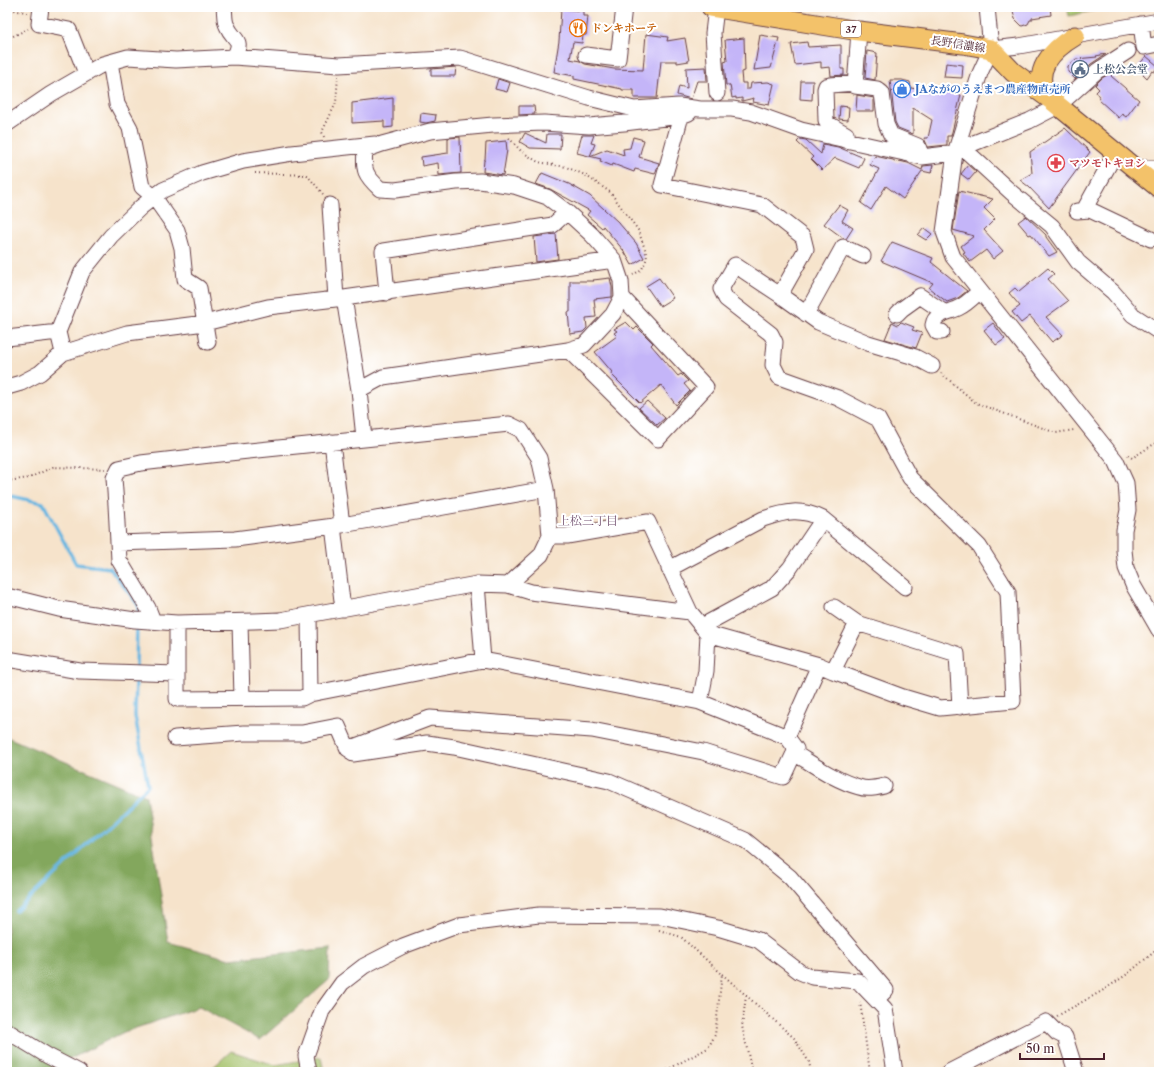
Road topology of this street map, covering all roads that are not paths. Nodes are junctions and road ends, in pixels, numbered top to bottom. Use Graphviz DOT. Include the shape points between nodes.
graph roads {
  1 [pos="224,7"];
  2 [pos="624,7"];
  3 [pos="713,7"];
  4 [pos="987,7"];
  5 [pos="735,9"];
  6 [pos="768,11"];
  7 [pos="40,15"];
  8 [pos="1159,21"];
  9 [pos="1141,24"];
  10 [pos="859,30"];
  11 [pos="1075,36"];
  12 [pos="1159,44"];
  13 [pos="991,49"];
  14 [pos="1128,51"];
  15 [pos="586,55"];
  16 [pos="234,57"];
  17 [pos="110,62"];
  18 [pos="86,73"];
  19 [pos="856,83"];
  20 [pos="717,92"];
  21 [pos="1054,102"];
  22 [pos="700,109"];
  23 [pos="681,116"];
  24 [pos="7,124"];
  25 [pos="844,140"];
  26 [pos="382,144"];
  27 [pos="959,151"];
  28 [pos="1116,152"];
  29 [pos="922,157"];
  30 [pos="1136,168"];
  31 [pos="1159,168"];
  32 [pos="1159,188"];
  33 [pos="154,197"];
  34 [pos="330,205"];
  35 [pos="567,212"];
  36 [pos="1151,239"];
  37 [pos="863,256"];
  38 [pos="614,260"];
  39 [pos="980,291"];
  40 [pos="387,293"];
  41 [pos="780,295"];
  42 [pos="622,297"];
  43 [pos="340,298"];
  44 [pos="945,313"];
  45 [pos="806,314"];
  46 [pos="897,314"];
  47 [pos="205,324"];
  48 [pos="58,332"];
  49 [pos="942,332"];
  50 [pos="1159,332"];
  51 [pos="7,338"];
  52 [pos="208,342"];
  53 [pos="568,350"];
  54 [pos="63,352"];
  55 [pos="932,366"];
  56 [pos="7,387"];
  57 [pos="359,390"];
  58 [pos="364,438"];
  59 [pos="332,442"];
  60 [pos="546,489"];
  61 [pos="824,519"];
  62 [pos="337,526"];
  63 [pos="550,536"];
  64 [pos="118,542"];
  65 [pos="669,569"];
  66 [pos="476,584"];
  67 [pos="508,585"];
  68 [pos="905,587"];
  69 [pos="7,597"];
  70 [pos="834,607"];
  71 [pos="343,609"];
  72 [pos="690,612"];
  73 [pos="309,615"];
  74 [pos="153,621"];
  75 [pos="240,622"];
  76 [pos="177,623"];
  77 [pos="857,623"];
  78 [pos="705,630"];
  79 [pos="1159,630"];
  80 [pos="7,659"];
  81 [pos="483,660"];
  82 [pos="826,668"];
  83 [pos="177,674"];
  84 [pos="310,694"];
  85 [pos="242,698"];
  86 [pos="700,702"];
  87 [pos="960,707"];
  88 [pos="787,737"];
  89 [pos="175,738"];
  90 [pos="348,749"];
  91 [pos="794,753"];
  92 [pos="884,786"];
  93 [pos="876,1000"];
  94 [pos="7,1031"];
  95 [pos="79,1072"];
  96 [pos="309,1072"];
  97 [pos="895,1072"];
  98 [pos="949,1072"];
  99 [pos="1076,1072"];
  1 -- 16 [label="street" via="226,26 238,41 239,48"];
  2 -- 15 [label="street" via="618,60"];
  3 -- 5 [label="main road, 長野信濃線 / 37"];
  3 -- 20 [label="street"];
  4 -- 13 [label="street"];
  5 -- 6 [label="main road, 長野信濃線 / 37"];
  6 -- 10 [label="main road, 長野信濃線 / 37"];
  7 -- 18 [label="street" via="69,30"];
  8 -- 9 [label="street"];
  9 -- 11 [label="street"];
  9 -- 12 [label="street" via="1144,47"];
  10 -- 13 [label="main road, 長野信濃線 / 37"];
  10 -- 19 [label="street"];
  11 -- 13 [label="street"];
  11 -- 21 [label="main road" via="1056,49 1046,64 1042,78 1043,90"];
  13 -- 21 [label="main road, 長野信濃線" via="1013,72"];
  13 -- 27 [label="street" via="980,73"];
  14 -- 21 [label="street"];
  16 -- 17 [label="street" via="176,60 128,57"];
  16 -- 22 [label="street" via="340,65 460,58 589,98 634,109 679,106"];
  17 -- 18 [label="street"];
  17 -- 33 [label="street" via="117,104 130,128 142,187"];
  18 -- 24 [label="street"];
  19 -- 25 [label="street" via="830,85 826,86 825,90 827,123 846,134"];
  19 -- 29 [label="street" via="855,86 877,89 882,93 886,124 891,135 918,146"];
  21 -- 27 [label="street" via="1029,121"];
  21 -- 28 [label="main road, 長野信濃線"];
  22 -- 23 [label="street"];
  22 -- 25 [label="street" via="751,112 802,130"];
  23 -- 26 [label="street" via="624,124 589,126 544,123 430,131"];
  23 -- 41 [label="street" via="662,185 762,205 803,237 806,249"];
  25 -- 29 [label="street"];
  26 -- 33 [label="street" via="243,161 202,173 163,190"];
  26 -- 35 [label="street" via="365,150 364,163 367,176 380,189 395,190 480,181 514,186 546,197"];
  27 -- 29 [label="street"];
  27 -- 39 [label="street" via="944,232 953,257"];
  27 -- 50 [label="street" via="1052,226 1078,262 1133,315"];
  28 -- 30 [label="main road, 長野信濃線"];
  28 -- 36 [label="street" via="1080,210 1090,210"];
  30 -- 31 [label="street"];
  30 -- 32 [label="main road, 長野信濃線"];
  33 -- 47 [label="street" via="177,230 182,248 185,279 199,288"];
  33 -- 48 [label="street" via="111,236 82,272"];
  34 -- 43 [label="street"];
  35 -- 38 [label="street"];
  35 -- 40 [label="street" via="553,225 383,251"];
  37 -- 45 [label="street" via="843,247"];
  38 -- 40 [label="street"];
  38 -- 42 [label="street" via="621,281"];
  39 -- 44 [label="street" via="961,307"];
  39 -- 79 [label="street" via="1116,462 1126,483 1126,568"];
  40 -- 43 [label="street"];
  41 -- 45 [label="street"];
  41 -- 87 [label="street" via="735,265 721,289 726,299 771,334 775,342 773,365 779,377 838,398 878,419 910,478 979,546 1008,592 1013,701"];
  42 -- 53 [label="street" via="613,314 584,345"];
  42 -- 53 [label="street" via="706,387 658,439"];
  43 -- 47 [label="street" via="268,307"];
  43 -- 57 [label="street"];
  44 -- 46 [label="street" via="920,296"];
  44 -- 49 [label="street" via="934,320 933,326 937,332"];
  45 -- 55 [label="street" via="818,322 868,343 915,357"];
  47 -- 52 [label="street"];
  47 -- 54 [label="street" via="127,333"];
  48 -- 51 [label="street"];
  48 -- 54 [label="street"];
  53 -- 57 [label="street" via="383,377"];
  54 -- 56 [label="street" via="40,373"];
  57 -- 58 [label="street"];
  58 -- 59 [label="street"];
  58 -- 60 [label="street" via="509,424 521,430 539,458"];
  59 -- 62 [label="street"];
  59 -- 64 [label="street" via="210,454 119,468 114,478"];
  60 -- 62 [label="street"];
  60 -- 63 [label="street"];
  61 -- 65 [label="street" via="811,513 795,511 763,519"];
  61 -- 68 [label="street"];
  61 -- 78 [label="street" via="790,568 772,588"];
  62 -- 64 [label="street" via="235,539"];
  62 -- 71 [label="street"];
  63 -- 65 [label="street" via="567,536 648,522"];
  63 -- 67 [label="street" via="542,555"];
  64 -- 74 [label="street" via="119,560"];
  65 -- 72 [label="street"];
  66 -- 67 [label="street"];
  66 -- 71 [label="street"];
  66 -- 81 [label="street"];
  67 -- 72 [label="street" via="531,592"];
  69 -- 74 [label="street" via="59,609"];
  70 -- 77 [label="street"];
  71 -- 73 [label="street"];
  72 -- 78 [label="street"];
  73 -- 75 [label="street" via="280,620"];
  73 -- 84 [label="street"];
  74 -- 76 [label="street"];
  75 -- 76 [label="street"];
  75 -- 85 [label="street"];
  76 -- 83 [label="street"];
  77 -- 82 [label="street"];
  77 -- 87 [label="street" via="958,654"];
  78 -- 82 [label="street"];
  78 -- 86 [label="street" via="706,671"];
  80 -- 83 [label="street" via="80,671"];
  81 -- 84 [label="street"];
  81 -- 86 [label="street"];
  82 -- 87 [label="street" via="940,708"];
  82 -- 88 [label="street"];
  83 -- 85 [label="street" via="177,699"];
  84 -- 85 [label="street" via="302,698"];
  86 -- 88 [label="street"];
  88 -- 91 [label="street" via="796,749"];
  89 -- 90 [label="street" via="244,733 302,733 338,726"];
  90 -- 91 [label="street" via="430,718 592,730 703,752 783,777"];
  90 -- 93 [label="street" via="349,755 427,743 609,780 745,840 790,877 886,990"];
  91 -- 92 [label="street" via="829,774 860,788"];
  93 -- 96 [label="street" via="858,981 812,977 800,972 758,940 718,928 660,916 539,915 459,925 403,946 364,966 342,983 322,1011 306,1056"];
  93 -- 97 [label="street" via="885,1009"];
  94 -- 95 [label="street"];
  98 -- 99 [label="street" via="1046,1022 1065,1037"];
}
